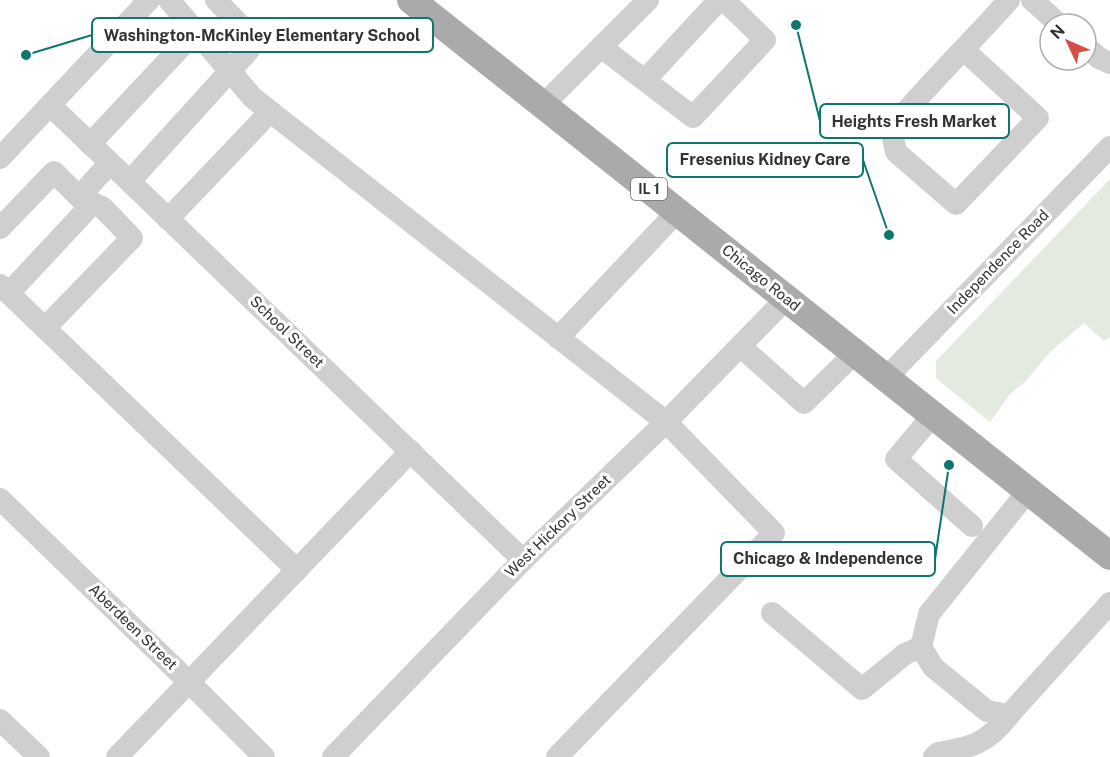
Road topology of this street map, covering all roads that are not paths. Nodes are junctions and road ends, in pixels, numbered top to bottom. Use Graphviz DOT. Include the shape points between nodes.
graph roads {
  1 [pos="149,0"];
  2 [pos="169,0"];
  3 [pos="216,0"];
  4 [pos="411,0"];
  5 [pos="648,0"];
  6 [pos="719,0"];
  7 [pos="724,0"];
  8 [pos="1009,0"];
  9 [pos="1032,0"];
  10 [pos="1046,12"];
  11 [pos="195,31"];
  12 [pos="601,47"];
  13 [pos="964,50"];
  14 [pos="1098,56"];
  15 [pos="229,70"];
  16 [pos="1110,79"];
  17 [pos="645,80"];
  18 [pos="50,105"];
  19 [pos="543,105"];
  20 [pos="270,112"];
  21 [pos="90,144"];
  22 [pos="1110,147"];
  23 [pos="0,158"];
  24 [pos="110,163"];
  25 [pos="130,181"];
  26 [pos="86,200"];
  27 [pos="677,212"];
  28 [pos="168,219"];
  29 [pos="0,228"];
  30 [pos="5,289"];
  31 [pos="786,298"];
  32 [pos="45,328"];
  33 [pos="558,338"];
  34 [pos="740,346"];
  35 [pos="855,353"];
  36 [pos="886,378"];
  37 [pos="933,415"];
  38 [pos="666,422"];
  39 [pos="411,452"];
  40 [pos="1028,491"];
  41 [pos="0,499"];
  42 [pos="972,526"];
  43 [pos="1110,556"];
  44 [pos="523,560"];
  45 [pos="297,570"];
  46 [pos="1110,603"];
  47 [pos="772,613"];
  48 [pos="921,647"];
  49 [pos="189,682"];
  50 [pos="1009,715"];
  51 [pos="0,720"];
  52 [pos="39,757"];
  53 [pos="117,757"];
  54 [pos="264,757"];
  55 [pos="333,757"];
  56 [pos="557,757"];
  57 [pos="934,757"];
  1 -- 18 [label="street"];
  2 -- 11 [label="street"];
  3 -- 15 [label="street" via="251,42 249,50"];
  4 -- 19 [label="main road, Chicago Road / IL 1"];
  5 -- 12 [label="street"];
  6 -- 17 [label="street"];
  7 -- 17 [label="street" via="765,40 693,117"];
  8 -- 13 [label="street"];
  9 -- 10 [label="street"];
  11 -- 15 [label="street"];
  11 -- 21 [label="street"];
  12 -- 17 [label="street"];
  12 -- 19 [label="street"];
  13 -- 13 [label="street" via="891,129 896,152 956,204 1038,118"];
  14 -- 16 [label="street"];
  15 -- 20 [label="street"];
  15 -- 25 [label="street"];
  18 -- 21 [label="street, School Street"];
  18 -- 23 [label="street"];
  19 -- 27 [label="main road, Chicago Road / IL 1"];
  20 -- 28 [label="street"];
  20 -- 33 [label="street"];
  21 -- 24 [label="street, School Street"];
  22 -- 36 [label="street, Independence Road"];
  24 -- 25 [label="street, School Street"];
  24 -- 26 [label="street"];
  25 -- 28 [label="street, School Street"];
  26 -- 29 [label="street" via="54,172"];
  26 -- 30 [label="street"];
  26 -- 32 [label="street" via="102,207 132,238"];
  27 -- 31 [label="main road, Chicago Road / IL 1"];
  27 -- 33 [label="street"];
  28 -- 39 [label="street, School Street"];
  30 -- 32 [label="street"];
  31 -- 34 [label="street, West Hickory Street"];
  31 -- 35 [label="main road, Chicago Road / IL 1"];
  32 -- 45 [label="street"];
  33 -- 38 [label="street"];
  34 -- 35 [label="street" via="804,403"];
  34 -- 38 [label="street, West Hickory Street"];
  35 -- 36 [label="main road, Chicago Road / IL 1"];
  36 -- 37 [label="main road, Chicago Road / IL 1"];
  37 -- 40 [label="main road, Chicago Road / IL 1"];
  37 -- 42 [label="street" via="896,459"];
  38 -- 44 [label="street, West Hickory Street"];
  38 -- 56 [label="street" via="774,533"];
  39 -- 44 [label="street, School Street"];
  39 -- 45 [label="street"];
  40 -- 43 [label="main road, Chicago Road / IL 1"];
  40 -- 48 [label="street" via="929,614"];
  41 -- 49 [label="street, Aberdeen Street"];
  44 -- 55 [label="street, West Hickory Street"];
  45 -- 49 [label="street"];
  46 -- 50 [label="street"];
  47 -- 48 [label="street" via="862,689 905,654"];
  48 -- 50 [label="street" via="933,667 987,711"];
  49 -- 53 [label="street"];
  49 -- 54 [label="street, Aberdeen Street"];
  50 -- 57 [label="street" via="996,732 968,748"];
  51 -- 52 [label="street"];
}
